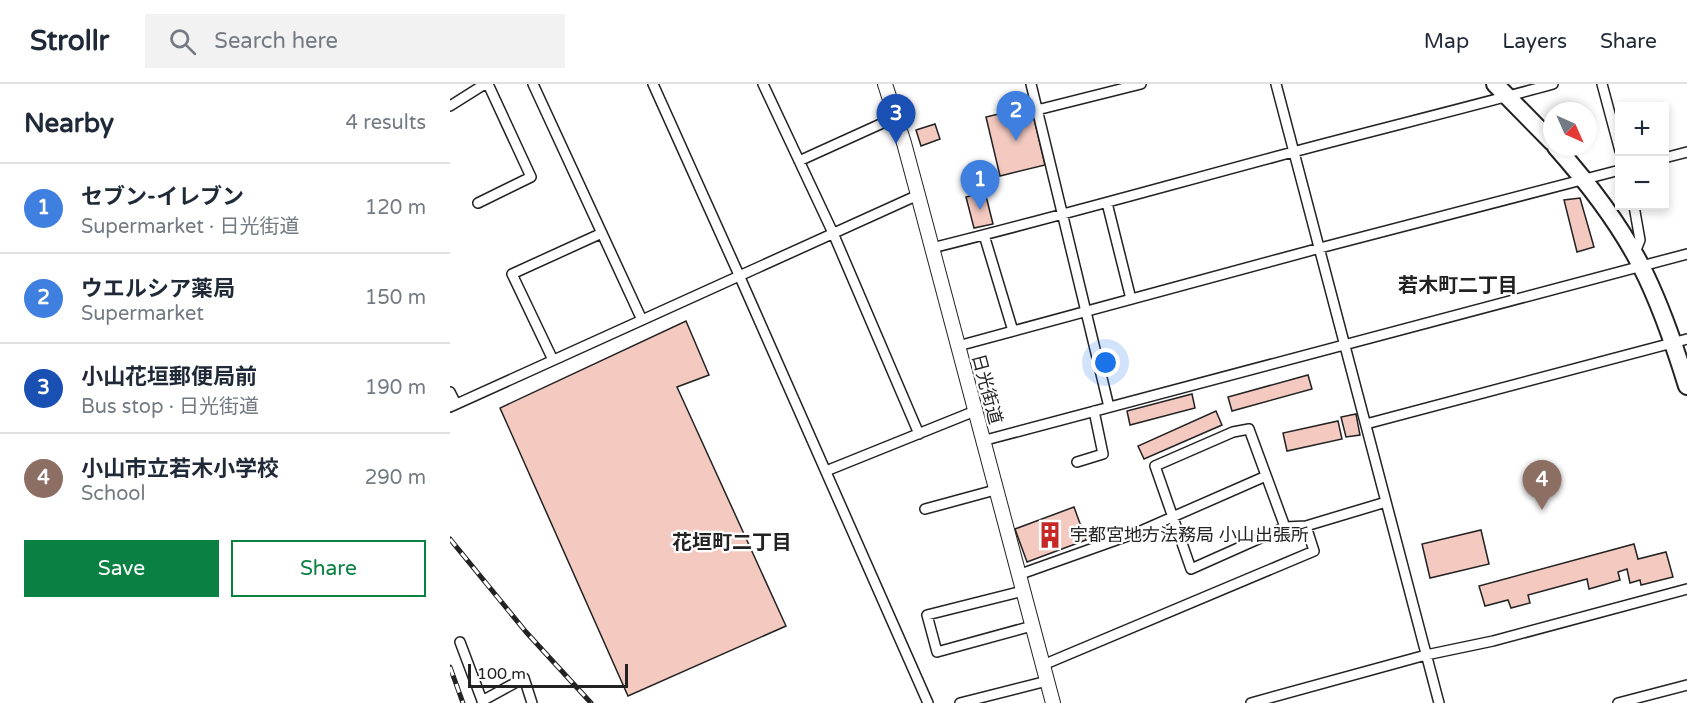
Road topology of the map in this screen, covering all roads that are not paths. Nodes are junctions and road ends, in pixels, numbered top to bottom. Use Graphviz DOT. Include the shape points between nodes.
graph roads {
  1 [pos="533,84"];
  2 [pos="653,84"];
  3 [pos="763,84"];
  4 [pos="885,84"];
  5 [pos="1031,84"];
  6 [pos="1141,84"];
  7 [pos="1276,84"];
  8 [pos="1495,84"];
  9 [pos="1552,84"];
  10 [pos="1602,84"];
  11 [pos="480,85"];
  12 [pos="1508,96"];
  13 [pos="451,104"];
  14 [pos="1037,110"];
  15 [pos="896,117"];
  16 [pos="1543,133"];
  17 [pos="1615,133"];
  18 [pos="1294,152"];
  19 [pos="1687,152"];
  20 [pos="1564,156"];
  21 [pos="1669,157"];
  22 [pos="799,161"];
  23 [pos="1615,171"];
  24 [pos="1584,179"];
  25 [pos="918,195"];
  26 [pos="478,203"];
  27 [pos="1107,203"];
  28 [pos="1635,210"];
  29 [pos="1062,215"];
  30 [pos="602,233"];
  31 [pos="833,234"];
  32 [pos="984,235"];
  33 [pos="932,248"];
  34 [pos="1320,248"];
  35 [pos="1687,254"];
  36 [pos="1638,260"];
  37 [pos="739,275"];
  38 [pos="1131,298"];
  39 [pos="1085,311"];
  40 [pos="642,320"];
  41 [pos="1013,331"];
  42 [pos="1680,341"];
  43 [pos="1344,345"];
  44 [pos="958,346"];
  45 [pos="553,360"];
  46 [pos="1687,386"];
  47 [pos="450,392"];
  48 [pos="453,406"];
  49 [pos="1109,407"];
  50 [pos="975,411"];
  51 [pos="1094,411"];
  52 [pos="1366,424"];
  53 [pos="919,434"];
  54 [pos="982,441"];
  55 [pos="1077,462"];
  56 [pos="826,471"];
  57 [pos="1266,476"];
  58 [pos="995,490"];
  59 [pos="1386,502"];
  60 [pos="925,509"];
  61 [pos="1173,516"];
  62 [pos="1306,526"];
  63 [pos="1285,527"];
  64 [pos="1018,574"];
  65 [pos="1687,589"];
  66 [pos="1023,591"];
  67 [pos="1032,626"];
  68 [pos="460,642"];
  69 [pos="1426,655"];
  70 [pos="1042,665"];
  71 [pos="1047,681"];
  72 [pos="1687,685"];
  73 [pos="1266,701"];
  74 [pos="482,702"];
  75 [pos="532,703"];
  76 [pos="928,703"];
  77 [pos="960,703"];
  78 [pos="1053,703"];
  79 [pos="1251,703"];
  80 [pos="1439,703"];
  81 [pos="1618,703"];
  1 -- 30 [label="street"];
  2 -- 37 [label="street"];
  3 -- 22 [label="street"];
  4 -- 15 [label="main road, 日光街道"];
  5 -- 14 [label="street"];
  6 -- 14 [label="street"];
  7 -- 18 [label="street"];
  8 -- 12 [label="highway"];
  9 -- 12 [label="street"];
  10 -- 17 [label="street"];
  11 -- 13 [label="street"];
  11 -- 26 [label="street" via="531,177"];
  12 -- 16 [label="highway"];
  12 -- 18 [label="street"];
  14 -- 29 [label="street"];
  15 -- 22 [label="street"];
  15 -- 25 [label="main road, 日光街道"];
  18 -- 27 [label="street"];
  18 -- 34 [label="street"];
  19 -- 21 [label="street"];
  20 -- 24 [label="highway"];
  22 -- 31 [label="street"];
  23 -- 24 [label="street"];
  24 -- 34 [label="street"];
  24 -- 36 [label="highway"];
  25 -- 31 [label="street"];
  25 -- 33 [label="main road, 日光街道"];
  27 -- 29 [label="street"];
  27 -- 38 [label="street"];
  28 -- 36 [label="street" via="1640,240"];
  29 -- 32 [label="street"];
  29 -- 39 [label="street"];
  30 -- 40 [label="street"];
  30 -- 45 [label="street" via="512,274"];
  31 -- 37 [label="street"];
  31 -- 53 [label="street"];
  32 -- 33 [label="street"];
  32 -- 41 [label="street"];
  33 -- 44 [label="main road, 日光街道"];
  34 -- 38 [label="street"];
  34 -- 43 [label="street"];
  35 -- 36 [label="street"];
  36 -- 42 [label="highway"];
  36 -- 43 [label="street"];
  37 -- 40 [label="street"];
  37 -- 56 [label="street"];
  38 -- 39 [label="street"];
  39 -- 41 [label="street"];
  39 -- 49 [label="street"];
  40 -- 45 [label="street"];
  41 -- 44 [label="street"];
  42 -- 46 [label="highway"];
  42 -- 52 [label="street"];
  43 -- 49 [label="street"];
  43 -- 52 [label="street"];
  44 -- 50 [label="main road, 日光街道"];
  45 -- 48 [label="street"];
  47 -- 48 [label="street"];
  49 -- 51 [label="street"];
  50 -- 53 [label="street"];
  50 -- 54 [label="main road, 日光街道"];
  51 -- 54 [label="street"];
  51 -- 55 [label="street" via="1103,454"];
  52 -- 59 [label="street"];
  53 -- 56 [label="street"];
  54 -- 58 [label="main road, 日光街道"];
  56 -- 76 [label="street"];
  57 -- 61 [label="street"];
  57 -- 61 [label="street" via="1249,429 1223,436 1155,466"];
  57 -- 63 [label="street"];
  58 -- 60 [label="street"];
  58 -- 64 [label="main road, 日光街道"];
  59 -- 62 [label="street"];
  59 -- 69 [label="street"];
  61 -- 63 [label="street" via="1191,569"];
  61 -- 64 [label="street"];
  62 -- 63 [label="street"];
  62 -- 70 [label="street" via="1314,551"];
  64 -- 66 [label="main road, 日光街道"];
  65 -- 69 [label="street"];
  66 -- 67 [label="main road, 日光街道"];
  66 -- 67 [label="street" via="927,615 937,652"];
  67 -- 70 [label="main road, 日光街道"];
  68 -- 74 [label="street"];
  69 -- 73 [label="street"];
  69 -- 80 [label="street"];
  70 -- 71 [label="main road, 日光街道"];
  71 -- 77 [label="street"];
  71 -- 78 [label="main road, 日光街道"];
  72 -- 81 [label="street"];
  73 -- 79 [label="street"];
  74 -- 75 [label="street" via="524,678"];
}
